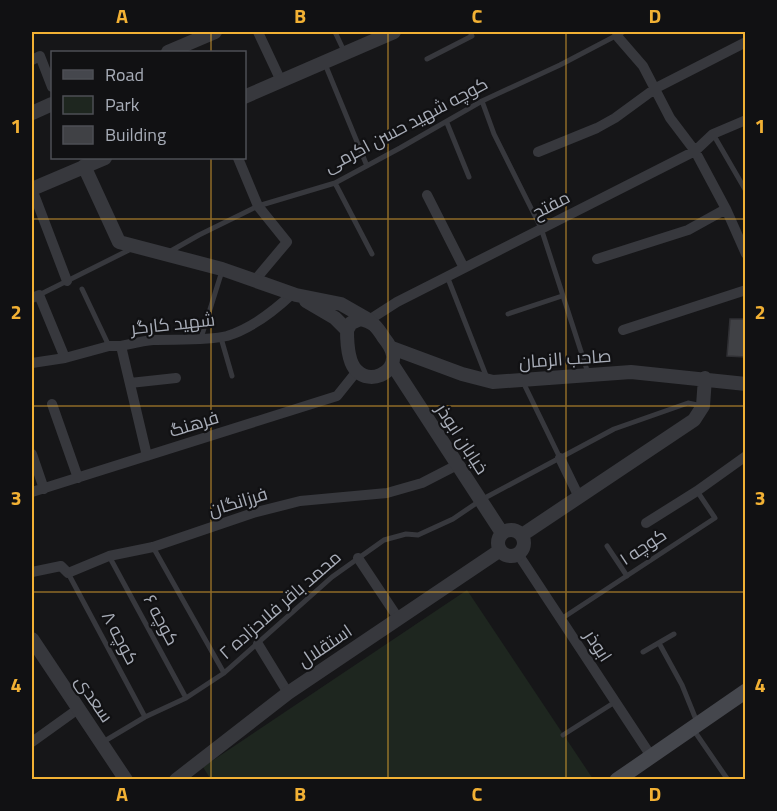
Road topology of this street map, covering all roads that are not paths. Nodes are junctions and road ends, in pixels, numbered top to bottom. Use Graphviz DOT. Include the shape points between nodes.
graph roads {
  1 [pos="215,32"];
  2 [pos="258,32"];
  3 [pos="335,32"];
  4 [pos="394,32"];
  5 [pos="470,32"];
  6 [pos="620,34"];
  7 [pos="746,42"];
  8 [pos="170,51"];
  9 [pos="345,53"];
  10 [pos="427,59"];
  11 [pos="32,60"];
  12 [pos="324,62"];
  13 [pos="281,81"];
  14 [pos="51,84"];
  15 [pos="656,88"];
  16 [pos="246,96"];
  17 [pos="482,101"];
  18 [pos="51,104"];
  19 [pos="32,112"];
  20 [pos="746,120"];
  21 [pos="447,123"];
  22 [pos="713,134"];
  23 [pos="695,152"];
  24 [pos="538,153"];
  25 [pos="100,159"];
  26 [pos="238,159"];
  27 [pos="83,162"];
  28 [pos="367,166"];
  29 [pos="469,177"];
  30 [pos="335,183"];
  31 [pos="32,189"];
  32 [pos="746,191"];
  33 [pos="427,195"];
  34 [pos="258,206"];
  35 [pos="726,209"];
  36 [pos="541,228"];
  37 [pos="135,247"];
  38 [pos="167,253"];
  39 [pos="372,254"];
  40 [pos="746,255"];
  41 [pos="597,260"];
  42 [pos="464,267"];
  43 [pos="222,269"];
  44 [pos="447,276"];
  45 [pos="255,280"];
  46 [pos="67,281"];
  47 [pos="82,289"];
  48 [pos="746,290"];
  49 [pos="294,294"];
  50 [pos="35,296"];
  51 [pos="562,296"];
  52 [pos="508,314"];
  53 [pos="369,320"];
  54 [pos="346,330"];
  55 [pos="623,330"];
  56 [pos="220,336"];
  57 [pos="201,338"];
  58 [pos="109,346"];
  59 [pos="121,346"];
  60 [pos="392,348"];
  61 [pos="65,358"];
  62 [pos="32,363"];
  63 [pos="392,364"];
  64 [pos="357,371"];
  65 [pos="589,375"];
  66 [pos="232,376"];
  67 [pos="176,378"];
  68 [pos="705,378"];
  69 [pos="522,380"];
  70 [pos="488,381"];
  71 [pos="130,383"];
  72 [pos="746,384"];
  73 [pos="52,404"];
  74 [pos="703,406"];
  75 [pos="32,454"];
  76 [pos="147,456"];
  77 [pos="746,456"];
  78 [pos="560,458"];
  79 [pos="457,465"];
  80 [pos="78,478"];
  81 [pos="44,489"];
  82 [pos="697,491"];
  83 [pos="32,492"];
  84 [pos="579,497"];
  85 [pos="481,500"];
  86 [pos="646,524"];
  87 [pos="502,533"];
  88 [pos="522,535"];
  89 [pos="606,546"];
  90 [pos="153,547"];
  91 [pos="499,550"];
  92 [pos="518,554"];
  93 [pos="110,556"];
  94 [pos="358,558"];
  95 [pos="32,572"];
  96 [pos="68,573"];
  97 [pos="627,576"];
  98 [pos="398,618"];
  99 [pos="561,619"];
  100 [pos="674,634"];
  101 [pos="659,643"];
  102 [pos="258,644"];
  103 [pos="33,646"];
  104 [pos="643,652"];
  105 [pos="224,673"];
  106 [pos="746,691"];
  107 [pos="288,693"];
  108 [pos="186,698"];
  109 [pos="615,702"];
  110 [pos="78,709"];
  111 [pos="145,717"];
  112 [pos="695,725"];
  113 [pos="563,735"];
  114 [pos="32,742"];
  115 [pos="101,743"];
  116 [pos="651,756"];
  117 [pos="126,780"];
  118 [pos="176,780"];
  119 [pos="617,780"];
  120 [pos="728,780"];
  1 -- 8 [label="street"];
  2 -- 13 [label="street"];
  3 -- 9 [label="lane"];
  4 -- 9 [label="street"];
  5 -- 10 [label="lane" via="472,36"];
  6 -- 15 [label="street"];
  6 -- 17 [label="lane, کوچه شهید حسن اکرمی"];
  7 -- 15 [label="street"];
  9 -- 12 [label="street"];
  11 -- 14 [label="street" via="40,56"];
  12 -- 13 [label="street"];
  12 -- 28 [label="lane"];
  13 -- 16 [label="street"];
  15 -- 23 [label="street" via="670,118"];
  15 -- 24 [label="street" via="597,128"];
  17 -- 21 [label="lane, کوچه شهید حسن اکرمی"];
  17 -- 36 [label="lane"];
  18 -- 19 [label="street"];
  20 -- 22 [label="street, مفتح"];
  21 -- 28 [label="lane, کوچه شهید حسن اکرمی"];
  21 -- 29 [label="lane"];
  22 -- 23 [label="street, مفتح"];
  22 -- 32 [label="lane"];
  23 -- 35 [label="street"];
  23 -- 36 [label="street, مفتح"];
  25 -- 27 [label="street"];
  26 -- 34 [label="street"];
  27 -- 31 [label="street"];
  27 -- 37 [label="street" via="119,242"];
  28 -- 30 [label="lane, کوچه شهید حسن اکرمی"];
  30 -- 34 [label="lane, کوچه شهید حسن اکرمی"];
  30 -- 39 [label="lane"];
  31 -- 46 [label="street"];
  33 -- 42 [label="street"];
  34 -- 38 [label="lane, کوچه شهید حسن اکرمی"];
  34 -- 45 [label="street" via="287,242"];
  35 -- 40 [label="street"];
  35 -- 41 [label="street" via="688,230"];
  36 -- 42 [label="street, مفتح"];
  36 -- 51 [label="lane"];
  37 -- 38 [label="street"];
  37 -- 46 [label="lane"];
  38 -- 43 [label="street"];
  42 -- 44 [label="street, مفتح"];
  43 -- 45 [label="street"];
  43 -- 57 [label="lane"];
  44 -- 53 [label="street, مفتح"];
  44 -- 70 [label="lane"];
  45 -- 49 [label="street"];
  46 -- 50 [label="lane"];
  47 -- 58 [label="lane"];
  48 -- 55 [label="street"];
  49 -- 53 [label="street" via="341,304"];
  49 -- 54 [label="street" via="335,318"];
  49 -- 56 [label="street, شهید کارگر" via="252,324"];
  50 -- 61 [label="street"];
  51 -- 52 [label="lane"];
  51 -- 65 [label="lane"];
  53 -- 54 [label="street" via="360,319"];
  53 -- 60 [label="street"];
  54 -- 64 [label="street" via="352,364"];
  56 -- 57 [label="street, شهید کارگر"];
  56 -- 66 [label="lane"];
  57 -- 59 [label="street, شهید کارگر"];
  58 -- 59 [label="street"];
  58 -- 61 [label="street"];
  59 -- 71 [label="street, شهید کارگر"];
  60 -- 63 [label="street"];
  60 -- 70 [label="street, صاحب الزمان"];
  61 -- 62 [label="street"];
  63 -- 64 [label="street" via="383,375 369,378"];
  63 -- 79 [label="street, خیابان ابوذر"];
  64 -- 76 [label="street, فرهنگ" via="337,396"];
  65 -- 68 [label="street, صاحب الزمان" via="631,372"];
  65 -- 69 [label="street, صاحب الزمان"];
  67 -- 71 [label="street"];
  68 -- 72 [label="street, صاحب الزمان"];
  68 -- 74 [label="street"];
  69 -- 70 [label="street, صاحب الزمان"];
  69 -- 78 [label="lane"];
  71 -- 76 [label="street, شهید کارگر"];
  73 -- 80 [label="street"];
  74 -- 78 [label="lane, محمد باقر فلاحزاده ۲" via="688,404 614,429"];
  74 -- 84 [label="street" via="694,420"];
  75 -- 81 [label="street"];
  76 -- 80 [label="street, فرهنگ"];
  77 -- 82 [label="street"];
  78 -- 84 [label="street"];
  78 -- 85 [label="lane, محمد باقر فلاحزاده ۲"];
  79 -- 85 [label="street, خیابان ابوذر"];
  79 -- 90 [label="street, فرزانگان" via="422,483 387,493 300,501"];
  80 -- 81 [label="street, فرهنگ"];
  81 -- 83 [label="street, فرهنگ"];
  82 -- 86 [label="street"];
  82 -- 97 [label="lane, کوچه ۱" via="715,518"];
  84 -- 88 [label="street"];
  85 -- 87 [label="street, خیابان ابوذر"];
  85 -- 94 [label="lane, محمد باقر فلاحزاده ۲" via="453,519 418,535 384,540"];
  87 -- 88 [label="street" via="517,530"];
  87 -- 91 [label="street" via="497,542"];
  88 -- 92 [label="street" via="525,545"];
  89 -- 97 [label="lane"];
  90 -- 93 [label="street, فرزانگان"];
  90 -- 105 [label="lane"];
  91 -- 92 [label="street" via="505,556"];
  91 -- 98 [label="street, استقلال"];
  92 -- 99 [label="street, ابوذر"];
  93 -- 96 [label="street, فرزانگان"];
  93 -- 108 [label="lane, کوچه ۶"];
  94 -- 98 [label="street"];
  94 -- 102 [label="lane, محمد باقر فلاحزاده ۲"];
  95 -- 96 [label="street, فرزانگان" via="61,566"];
  96 -- 111 [label="lane, کوچه ۸"];
  97 -- 99 [label="lane, کوچه ۱"];
  98 -- 107 [label="street, استقلال"];
  99 -- 109 [label="street, ابوذر"];
  100 -- 101 [label="lane"];
  101 -- 104 [label="lane"];
  101 -- 112 [label="lane" via="682,685"];
  102 -- 105 [label="lane, محمد باقر فلاحزاده ۲"];
  102 -- 107 [label="street"];
  103 -- 110 [label="street, سعدی"];
  105 -- 108 [label="lane, محمد باقر فلاحزاده ۲"];
  106 -- 112 [label="main road"];
  107 -- 118 [label="street, استقلال"];
  108 -- 111 [label="lane, محمد باقر فلاحزاده ۲"];
  109 -- 113 [label="lane"];
  109 -- 116 [label="street, ابوذر"];
  110 -- 114 [label="street"];
  110 -- 115 [label="street, سعدی"];
  111 -- 115 [label="lane, محمد باقر فلاحزاده ۲"];
  112 -- 116 [label="main road"];
  112 -- 120 [label="lane"];
  115 -- 117 [label="street, سعدی"];
  116 -- 119 [label="main road"];
}
